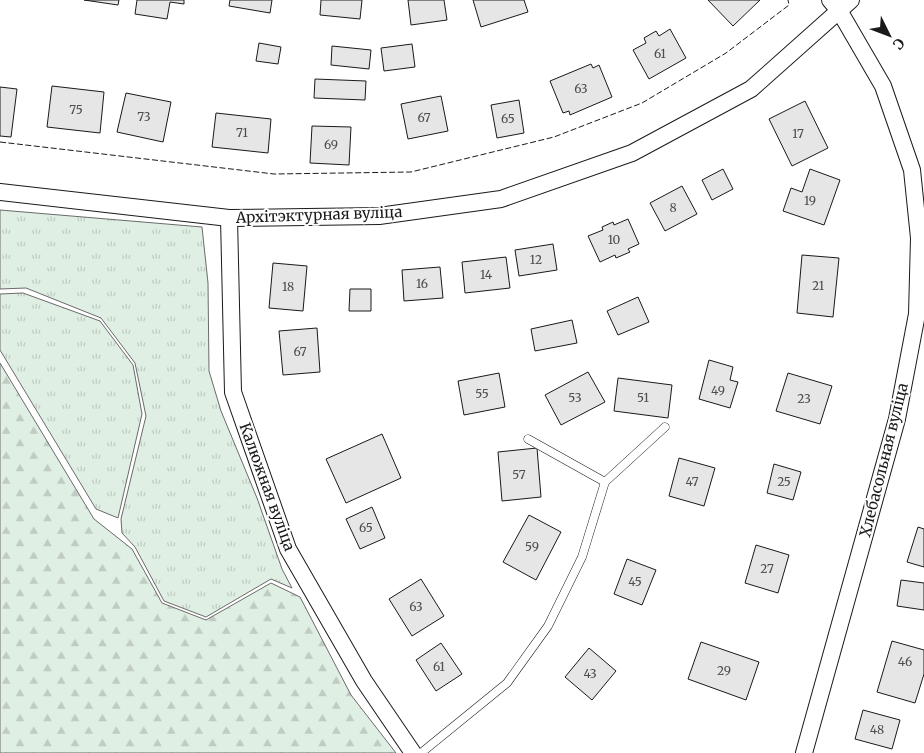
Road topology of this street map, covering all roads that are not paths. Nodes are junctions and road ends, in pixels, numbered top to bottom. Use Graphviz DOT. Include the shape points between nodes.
graph roads {
  1 [pos="840,4"];
  2 [pos="0,192"];
  3 [pos="229,218"];
  4 [pos="665,427"];
  5 [pos="528,439"];
  6 [pos="605,482"];
  7 [pos="413,753"];
  8 [pos="420,753"];
  9 [pos="804,753"];
  1 -- 3 [label="street, Архітэктурная вуліца" via="751,89 632,153 501,199 380,216"];
  1 -- 9 [label="street, Хлебасольная вуліца" via="883,86 912,170 919,238 917,314 897,419"];
  2 -- 3 [label="street, Архітэктурная вуліца"];
  3 -- 7 [label="street, Калюжная вуліца" via="233,392 236,401 288,549 364,681"];
  4 -- 6 [label="lane"];
  5 -- 6 [label="lane"];
  6 -- 8 [label="lane" via="582,557 548,626 507,683"];
}
